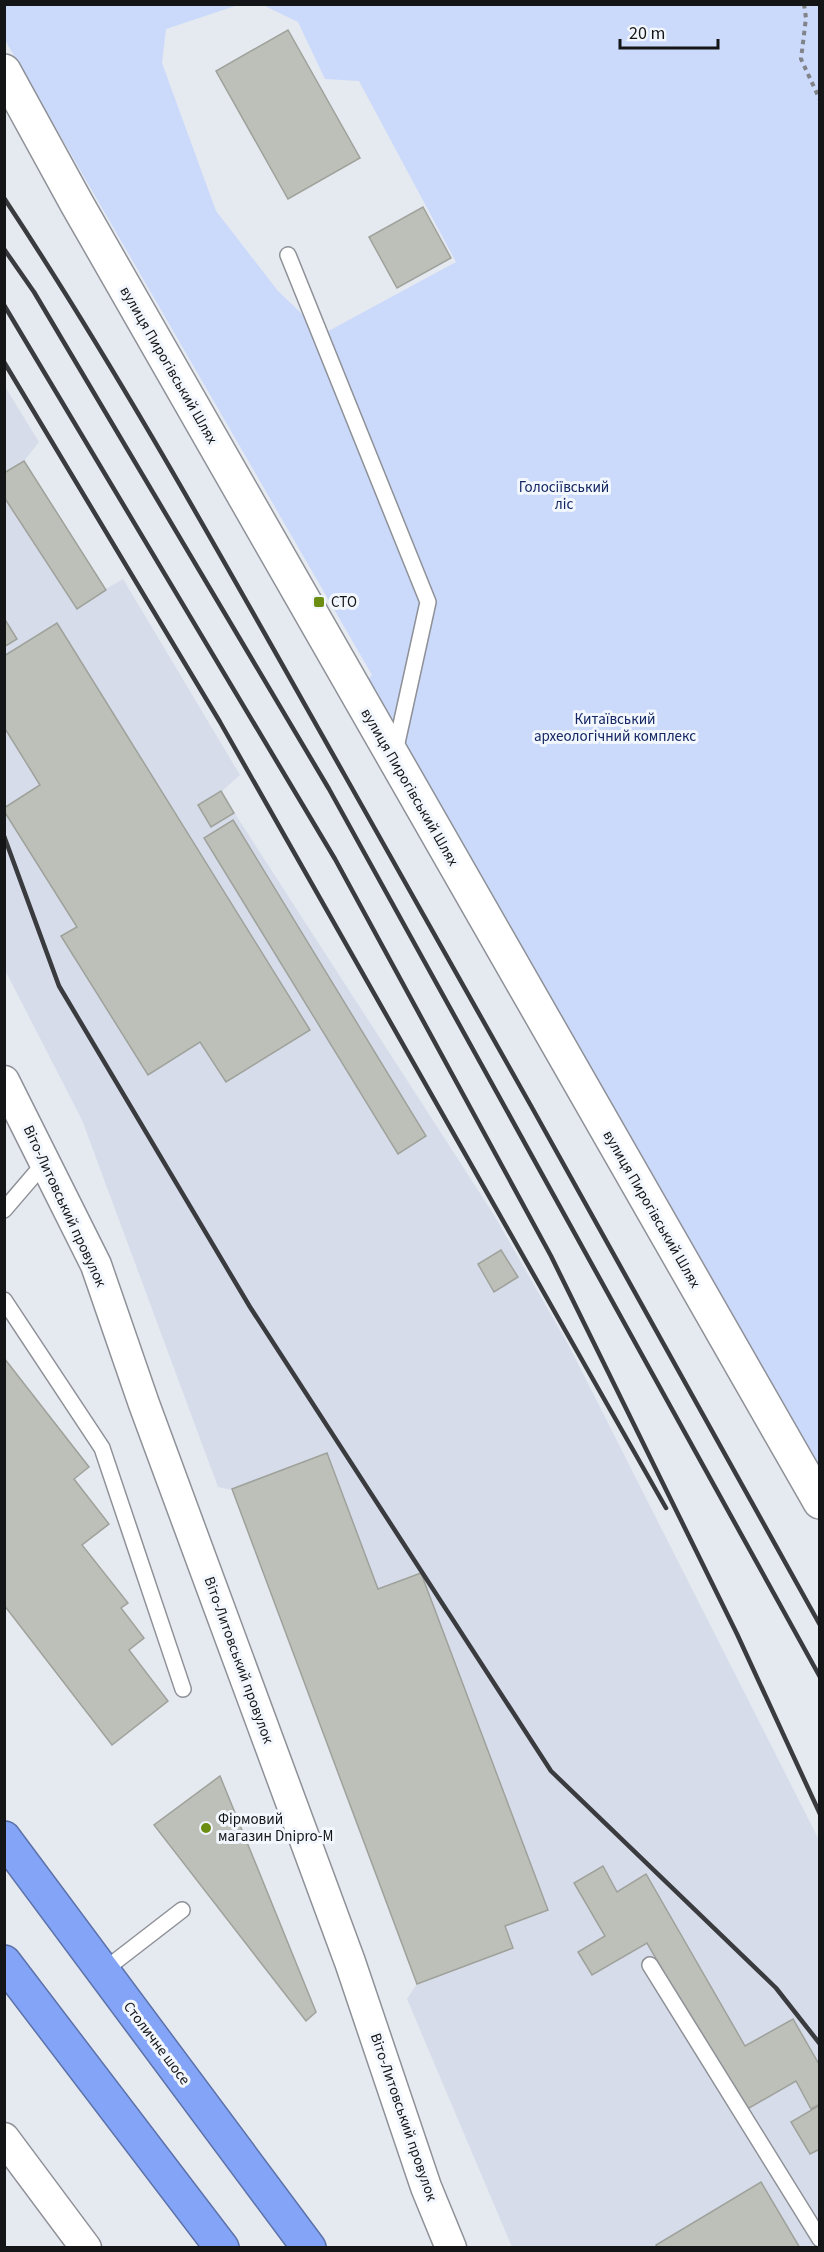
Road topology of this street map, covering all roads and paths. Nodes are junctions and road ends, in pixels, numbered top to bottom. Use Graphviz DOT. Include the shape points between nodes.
graph roads {
  1 [pos="804,4"];
  2 [pos="4,71"];
  3 [pos="819,100"];
  4 [pos="288,255"];
  5 [pos="394,759"];
  6 [pos="4,1081"];
  7 [pos="46,1161"];
  8 [pos="4,1210"];
  9 [pos="4,1300"];
  10 [pos="819,1502"];
  11 [pos="183,1689"];
  12 [pos="4,1838"];
  13 [pos="182,1910"];
  14 [pos="4,1962"];
  15 [pos="650,1965"];
  16 [pos="104,1971"];
  17 [pos="4,2138"];
  18 [pos="819,2239"];
  19 [pos="86,2247"];
  20 [pos="222,2247"];
  21 [pos="309,2247"];
  22 [pos="452,2247"];
  1 -- 3 [label="path" via="801,59"];
  2 -- 5 [label="street, вулиця Пирогівський Шлях"];
  4 -- 5 [label="lane" via="428,602"];
  5 -- 10 [label="street, вулиця Пирогівський Шлях"];
  6 -- 7 [label="street, Віто-Литовський провулок"];
  7 -- 8 [label="lane"];
  7 -- 22 [label="street, Віто-Литовський провулок" via="96,1265 350,1962 426,2187"];
  9 -- 11 [label="lane" via="102,1448"];
  12 -- 16 [label="highway, Столичне шосе"];
  13 -- 16 [label="lane"];
  14 -- 20 [label="highway"];
  15 -- 18 [label="lane"];
  16 -- 21 [label="highway, Столичне шосе"];
  17 -- 19 [label="street"];
}
